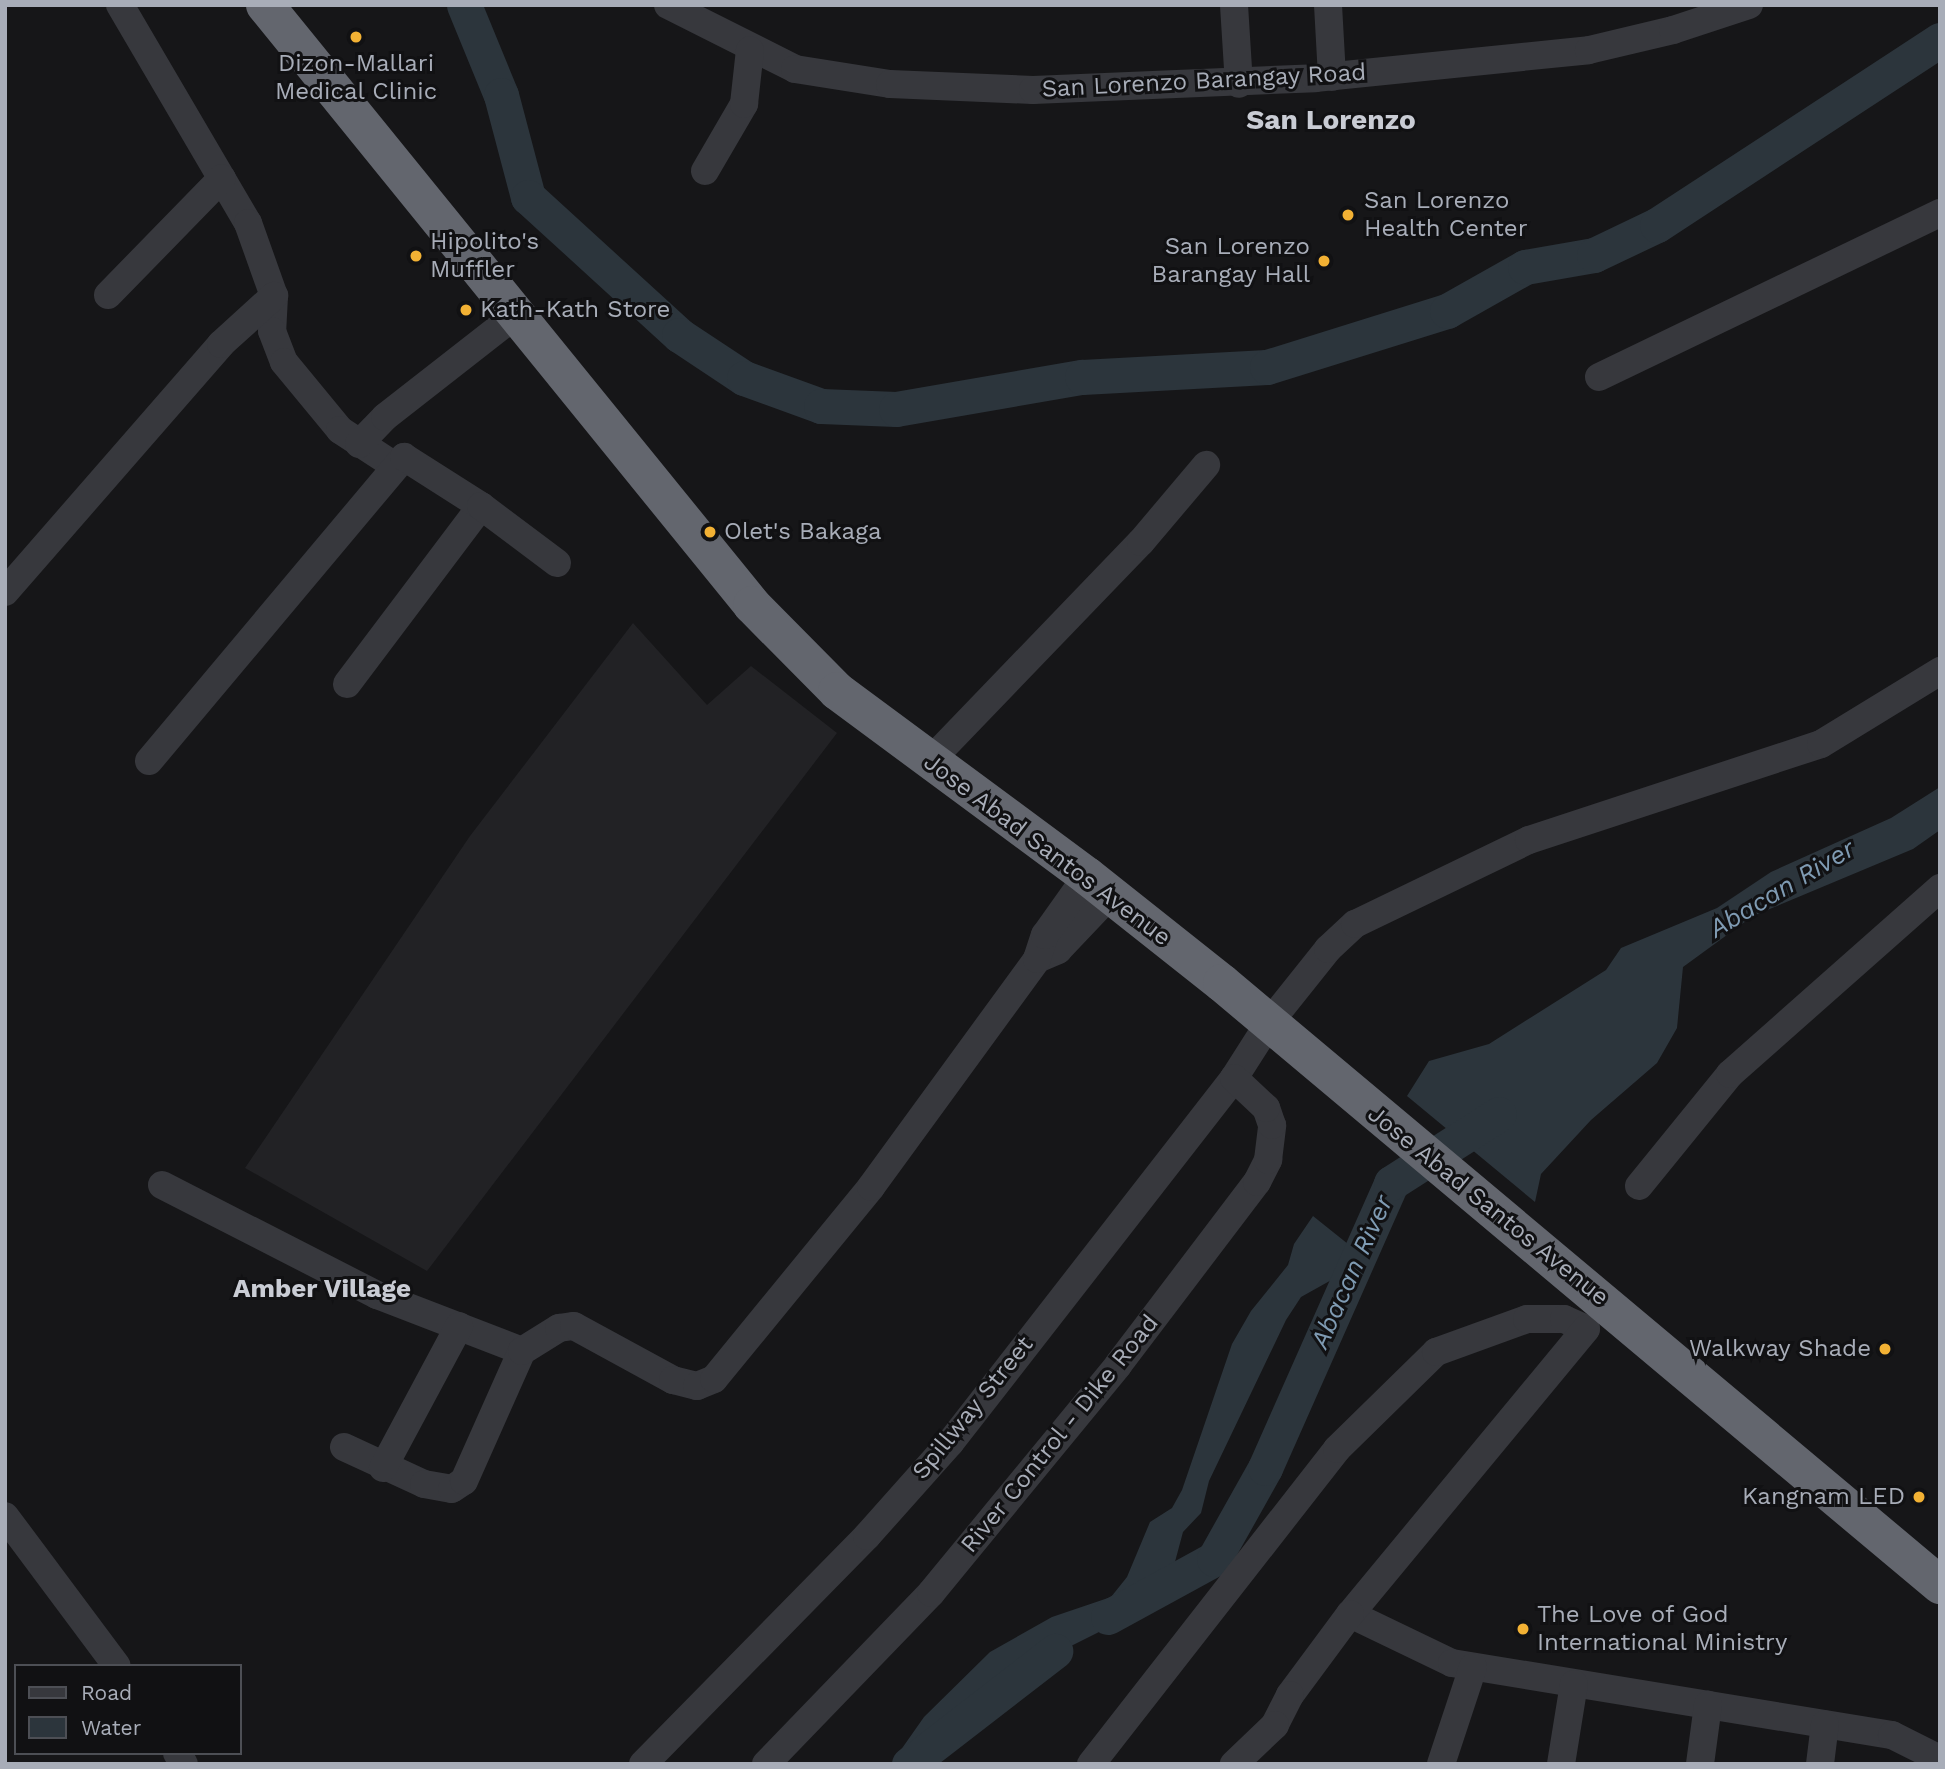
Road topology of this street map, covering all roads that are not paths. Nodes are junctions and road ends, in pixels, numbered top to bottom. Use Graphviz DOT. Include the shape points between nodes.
graph roads {
  1 [pos="120,5"];
  2 [pos="265,5"];
  3 [pos="668,5"];
  4 [pos="1234,5"];
  5 [pos="1328,5"];
  6 [pos="1749,5"];
  7 [pos="750,50"];
  8 [pos="1332,77"];
  9 [pos="1238,84"];
  10 [pos="705,171"];
  11 [pos="222,178"];
  12 [pos="1940,213"];
  13 [pos="108,295"];
  14 [pos="274,296"];
  15 [pos="517,314"];
  16 [pos="1599,377"];
  17 [pos="359,444"];
  18 [pos="1206,465"];
  19 [pos="395,466"];
  20 [pos="481,506"];
  21 [pos="557,563"];
  22 [pos="5,592"];
  23 [pos="1940,671"];
  24 [pos="347,684"];
  25 [pos="149,761"];
  26 [pos="930,761"];
  27 [pos="1099,885"];
  28 [pos="1940,888"];
  29 [pos="1276,1030"];
  30 [pos="1234,1078"];
  31 [pos="162,1185"];
  32 [pos="1639,1186"];
  33 [pos="459,1326"];
  34 [pos="522,1351"];
  35 [pos="344,1447"];
  36 [pos="383,1468"];
  37 [pos="5,1517"];
  38 [pos="1940,1585"];
  39 [pos="1350,1614"];
  40 [pos="115,1664"];
  41 [pos="1473,1667"];
  42 [pos="1574,1684"];
  43 [pos="1708,1705"];
  44 [pos="1825,1724"];
  45 [pos="1940,1759"];
  46 [pos="643,1764"];
  47 [pos="766,1764"];
  48 [pos="1091,1764"];
  49 [pos="1234,1764"];
  50 [pos="1441,1764"];
  51 [pos="1561,1764"];
  52 [pos="1700,1764"];
  53 [pos="1820,1764"];
  1 -- 11 [label="street"];
  2 -- 15 [label="highway, Jose Abad Santos Avenue"];
  3 -- 7 [label="street, San Lorenzo Barangay Road"];
  4 -- 9 [label="street"];
  5 -- 8 [label="street"];
  6 -- 8 [label="street, San Lorenzo Barangay Road" via="1589,50"];
  7 -- 9 [label="street, San Lorenzo Barangay Road" via="795,68 890,84 968,90"];
  7 -- 10 [label="street" via="744,104"];
  8 -- 9 [label="street, San Lorenzo Barangay Road"];
  11 -- 13 [label="street"];
  11 -- 14 [label="street" via="248,223"];
  12 -- 16 [label="street"];
  14 -- 17 [label="street" via="272,331 284,362 323,414"];
  14 -- 22 [label="street" via="221,344"];
  15 -- 17 [label="street" via="385,417"];
  15 -- 26 [label="highway, Jose Abad Santos Avenue" via="783,638 837,691"];
  17 -- 19 [label="street"];
  18 -- 26 [label="street" via="1141,542"];
  19 -- 20 [label="street" via="404,457 416,461"];
  19 -- 25 [label="street" via="348,529"];
  20 -- 21 [label="street"];
  20 -- 24 [label="street"];
  23 -- 29 [label="street, Spillway Street" via="1821,744 1529,840 1355,924 1328,949"];
  26 -- 27 [label="highway, Jose Abad Santos Avenue"];
  27 -- 29 [label="highway, Jose Abad Santos Avenue"];
  27 -- 34 [label="street" via="1045,935 1037,959 871,1187 713,1379 697,1386 673,1380 573,1326 544,1335"];
  28 -- 32 [label="street" via="1730,1074"];
  29 -- 30 [label="street, Spillway Street"];
  29 -- 38 [label="highway, Jose Abad Santos Avenue"];
  30 -- 46 [label="street, Spillway Street" via="950,1443 867,1536"];
  30 -- 47 [label="street, River Control - Dike Road" via="1266,1108 1272,1125 1268,1160 1257,1181 1118,1364 931,1593"];
  31 -- 33 [label="street" via="377,1295"];
  33 -- 34 [label="street"];
  33 -- 36 [label="street"];
  34 -- 36 [label="street" via="464,1480 452,1489"];
  35 -- 36 [label="street"];
  37 -- 40 [label="street"];
  39 -- 41 [label="street" via="1452,1663"];
  39 -- 48 [label="street" via="1586,1329 1564,1319 1527,1319 1436,1352 1337,1449"];
  39 -- 49 [label="street" via="1290,1695 1275,1725"];
  41 -- 42 [label="street"];
  41 -- 50 [label="street"];
  42 -- 43 [label="street"];
  42 -- 51 [label="street"];
  43 -- 44 [label="street"];
  43 -- 52 [label="street"];
  44 -- 45 [label="street" via="1892,1735"];
  44 -- 53 [label="street"];
}
